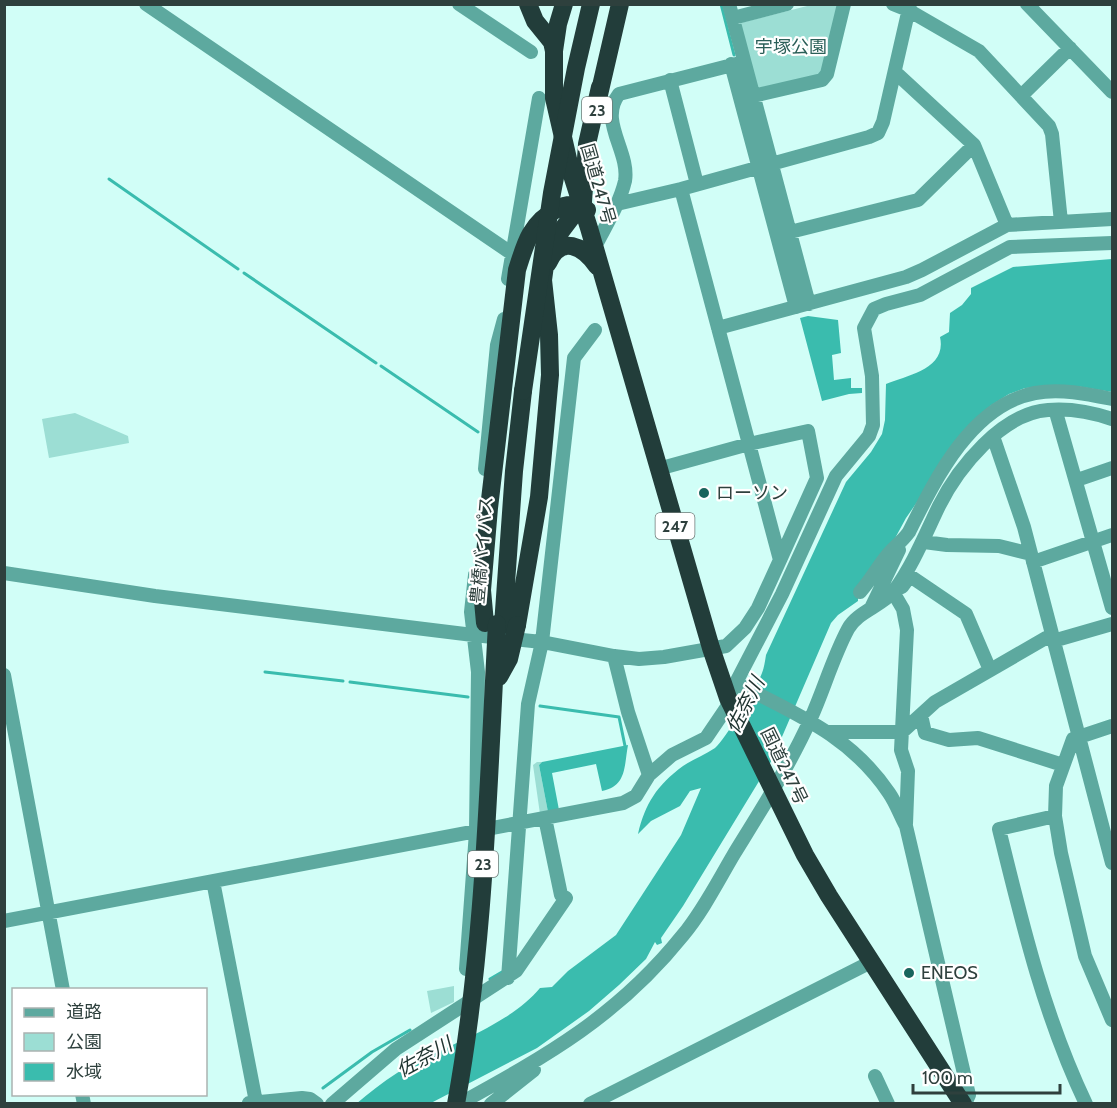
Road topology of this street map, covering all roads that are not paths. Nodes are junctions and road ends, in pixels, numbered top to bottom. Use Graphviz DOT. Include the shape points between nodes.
graph roads {
  1 [pos="146,4"];
  2 [pos="459,4"];
  3 [pos="528,4"];
  4 [pos="564,4"];
  5 [pos="585,4"];
  6 [pos="591,4"];
  7 [pos="620,4"];
  8 [pos="787,4"];
  9 [pos="844,4"];
  10 [pos="893,4"];
  11 [pos="1027,4"];
  12 [pos="909,7"];
  13 [pos="731,11"];
  14 [pos="1070,48"];
  15 [pos="554,51"];
  16 [pos="531,52"];
  17 [pos="738,63"];
  18 [pos="895,72"];
  19 [pos="670,81"];
  20 [pos="1113,92"];
  21 [pos="753,96"];
  22 [pos="1021,96"];
  23 [pos="539,98"];
  24 [pos="974,145"];
  25 [pos="568,160"];
  26 [pos="765,165"];
  27 [pos="697,184"];
  28 [pos="681,189"];
  29 [pos="617,204"];
  30 [pos="586,212"];
  31 [pos="540,219"];
  32 [pos="1113,219"];
  33 [pos="1062,222"];
  34 [pos="1007,225"];
  35 [pos="790,232"];
  36 [pos="598,241"];
  37 [pos="1113,243"];
  38 [pos="511,253"];
  39 [pos="600,270"];
  40 [pos="543,275"];
  41 [pos="802,305"];
  42 [pos="718,328"];
  43 [pos="595,330"];
  44 [pos="623,344"];
  45 [pos="520,391"];
  46 [pos="1113,399"];
  47 [pos="1057,416"];
  48 [pos="1113,419"];
  49 [pos="1113,427"];
  50 [pos="993,440"];
  51 [pos="749,444"];
  52 [pos="1113,468"];
  53 [pos="658,469"];
  54 [pos="1077,480"];
  55 [pos="1113,535"];
  56 [pos="904,540"];
  57 [pos="1095,541"];
  58 [pos="924,542"];
  59 [pos="1032,558"];
  60 [pos="780,560"];
  61 [pos="4,573"];
  62 [pos="860,592"];
  63 [pos="894,593"];
  64 [pos="871,608"];
  65 [pos="1113,608"];
  66 [pos="1113,624"];
  67 [pos="495,626"];
  68 [pos="1052,638"];
  69 [pos="542,642"];
  70 [pos="711,648"];
  71 [pos="614,656"];
  72 [pos="990,670"];
  73 [pos="4,675"];
  74 [pos="735,693"];
  75 [pos="921,715"];
  76 [pos="807,719"];
  77 [pos="1113,726"];
  78 [pos="829,732"];
  79 [pos="902,732"];
  80 [pos="1079,738"];
  81 [pos="1063,765"];
  82 [pos="649,775"];
  83 [pos="771,786"];
  84 [pos="1055,816"];
  85 [pos="544,818"];
  86 [pos="521,822"];
  87 [pos="906,826"];
  88 [pos="476,832"];
  89 [pos="1113,863"];
  90 [pos="213,881"];
  91 [pos="48,913"];
  92 [pos="4,921"];
  93 [pos="871,962"];
  94 [pos="508,978"];
  95 [pos="63,988"];
  96 [pos="464,1005"];
  97 [pos="1113,1020"];
  98 [pos="540,1059"];
  99 [pos="875,1076"];
  100 [pos="252,1103"];
  101 [pos="317,1104"];
  102 [pos="332,1104"];
  103 [pos="459,1104"];
  104 [pos="490,1104"];
  105 [pos="590,1104"];
  106 [pos="888,1104"];
  107 [pos="964,1104"];
  108 [pos="1086,1104"];
  1 -- 38 [label="street"];
  2 -- 16 [label="street"];
  3 -- 15 [label="highway, 国道247号 / 247"];
  4 -- 15 [label="highway"];
  5 -- 45 [label="highway, 豊橋バイパス / 23" via="547,192"];
  6 -- 45 [label="highway, 豊橋バイパス / 23, bridge" via="552,193"];
  7 -- 30 [label="highway, 23" via="600,87"];
  8 -- 13 [label="street"];
  9 -- 21 [label="street" via="828,74 822,80"];
  10 -- 12 [label="street"];
  11 -- 14 [label="street"];
  12 -- 18 [label="street"];
  12 -- 22 [label="street" via="979,51"];
  13 -- 17 [label="street"];
  14 -- 20 [label="street"];
  14 -- 22 [label="street"];
  15 -- 25 [label="highway, 国道247号 / 247" via="554,98"];
  17 -- 19 [label="street"];
  17 -- 21 [label="street"];
  17 -- 26 [label="street"];
  18 -- 24 [label="street"];
  18 -- 26 [label="street" via="878,133"];
  19 -- 27 [label="street"];
  19 -- 29 [label="street" via="619,94 615,100 612,120 625,165 625,180"];
  21 -- 26 [label="street"];
  22 -- 33 [label="street" via="1052,134"];
  23 -- 38 [label="street"];
  24 -- 34 [label="street"];
  24 -- 35 [label="street" via="918,200"];
  25 -- 30 [label="highway, 国道247号 / 247"];
  25 -- 31 [label="highway" via="565,188"];
  26 -- 27 [label="street"];
  26 -- 35 [label="street"];
  26 -- 41 [label="street"];
  27 -- 28 [label="street"];
  28 -- 29 [label="street"];
  28 -- 42 [label="street"];
  29 -- 36 [label="street"];
  30 -- 31 [label="highway" via="568,204"];
  30 -- 36 [label="highway, 国道247号 / 247"];
  30 -- 39 [label="highway, 国道247号 / 247"];
  30 -- 40 [label="highway" via="558,233"];
  31 -- 67 [label="highway" via="526,242 517,270 489,508 482,590"];
  32 -- 33 [label="street"];
  33 -- 34 [label="street"];
  34 -- 41 [label="street" via="914,273"];
  35 -- 41 [label="street"];
  36 -- 44 [label="highway, 国道247号 / 247"];
  37 -- 74 [label="street" via="1010,247 920,295 874,309 864,328 872,376 873,425 869,436 836,476"];
  38 -- 67 [label="street" via="497,345 471,612"];
  39 -- 40 [label="highway" via="588,255 567,245 551,255"];
  39 -- 44 [label="highway, 国道247号 / 247"];
  40 -- 67 [label="highway" via="550,375 539,497"];
  41 -- 42 [label="street"];
  42 -- 51 [label="street"];
  43 -- 69 [label="street" via="574,358"];
  44 -- 53 [label="highway, 国道247号 / 247"];
  45 -- 67 [label="highway, 豊橋バイパス / 23"];
  46 -- 56 [label="street" via="1065,392 1037,393 995,411 947,461"];
  47 -- 49 [label="street" via="1090,419"];
  47 -- 50 [label="street" via="1022,424"];
  47 -- 54 [label="street"];
  48 -- 50 [label="street" via="1081,410 1047,410 1024,416"];
  50 -- 58 [label="street" via="971,458 955,480"];
  50 -- 59 [label="street"];
  51 -- 53 [label="street"];
  51 -- 60 [label="street"];
  51 -- 60 [label="street" via="808,431 817,478"];
  52 -- 54 [label="street"];
  53 -- 70 [label="highway, 国道247号 / 247"];
  54 -- 57 [label="street"];
  55 -- 57 [label="street"];
  56 -- 62 [label="street"];
  56 -- 64 [label="street"];
  57 -- 59 [label="street"];
  57 -- 65 [label="street"];
  58 -- 59 [label="street" via="999,546"];
  58 -- 63 [label="street"];
  59 -- 68 [label="street"];
  60 -- 70 [label="street" via="745,628 726,645"];
  61 -- 67 [label="street" via="155,596"];
  63 -- 64 [label="street"];
  63 -- 72 [label="street" via="910,576 966,614"];
  63 -- 79 [label="street" via="903,609 907,630"];
  64 -- 76 [label="street" via="849,627"];
  66 -- 68 [label="street"];
  67 -- 69 [label="street"];
  67 -- 88 [label="street" via="478,672"];
  67 -- 103 [label="highway, 豊橋バイパス / 23, bridge" via="488,803"];
  67 -- 103 [label="highway, 豊橋バイパス / 23, bridge" via="499,677 484,936 472,1053"];
  68 -- 72 [label="street"];
  68 -- 80 [label="street"];
  69 -- 71 [label="street"];
  69 -- 86 [label="street" via="528,704"];
  70 -- 71 [label="street" via="664,657"];
  70 -- 74 [label="highway, 国道247号 / 247"];
  71 -- 82 [label="street"];
  72 -- 75 [label="street" via="935,702"];
  73 -- 91 [label="street"];
  74 -- 76 [label="street"];
  74 -- 82 [label="street" via="706,738 672,755"];
  74 -- 83 [label="highway, 国道247号 / 247"];
  75 -- 79 [label="street"];
  75 -- 81 [label="street" via="925,733 949,740 978,738"];
  76 -- 78 [label="street"];
  76 -- 83 [label="street"];
  77 -- 80 [label="street"];
  78 -- 79 [label="street"];
  78 -- 87 [label="street" via="890,794"];
  79 -- 87 [label="street" via="901,750 908,771"];
  80 -- 81 [label="street" via="1072,739"];
  80 -- 89 [label="street"];
  81 -- 84 [label="street" via="1056,786"];
  82 -- 85 [label="street" via="636,796 623,803"];
  83 -- 93 [label="highway, 国道247号 / 247" via="811,865"];
  83 -- 98 [label="street" via="684,934 626,996"];
  84 -- 97 [label="street" via="1085,956"];
  84 -- 108 [label="street" via="999,829 1054,1029"];
  85 -- 86 [label="street"];
  85 -- 94 [label="street" via="561,895 566,898 528,956"];
  86 -- 88 [label="street"];
  86 -- 94 [label="street"];
  87 -- 107 [label="street" via="969,1095"];
  88 -- 90 [label="street"];
  88 -- 96 [label="street"];
  90 -- 91 [label="street"];
  90 -- 100 [label="street"];
  91 -- 92 [label="street"];
  91 -- 95 [label="street"];
  93 -- 105 [label="street"];
  93 -- 107 [label="highway, 国道247号 / 247"];
  94 -- 96 [label="street"];
  96 -- 102 [label="street" via="396,1049"];
  98 -- 103 [label="street"];
  98 -- 104 [label="street" via="535,1070"];
  99 -- 106 [label="street"];
  100 -- 101 [label="street" via="302,1098"];
}
